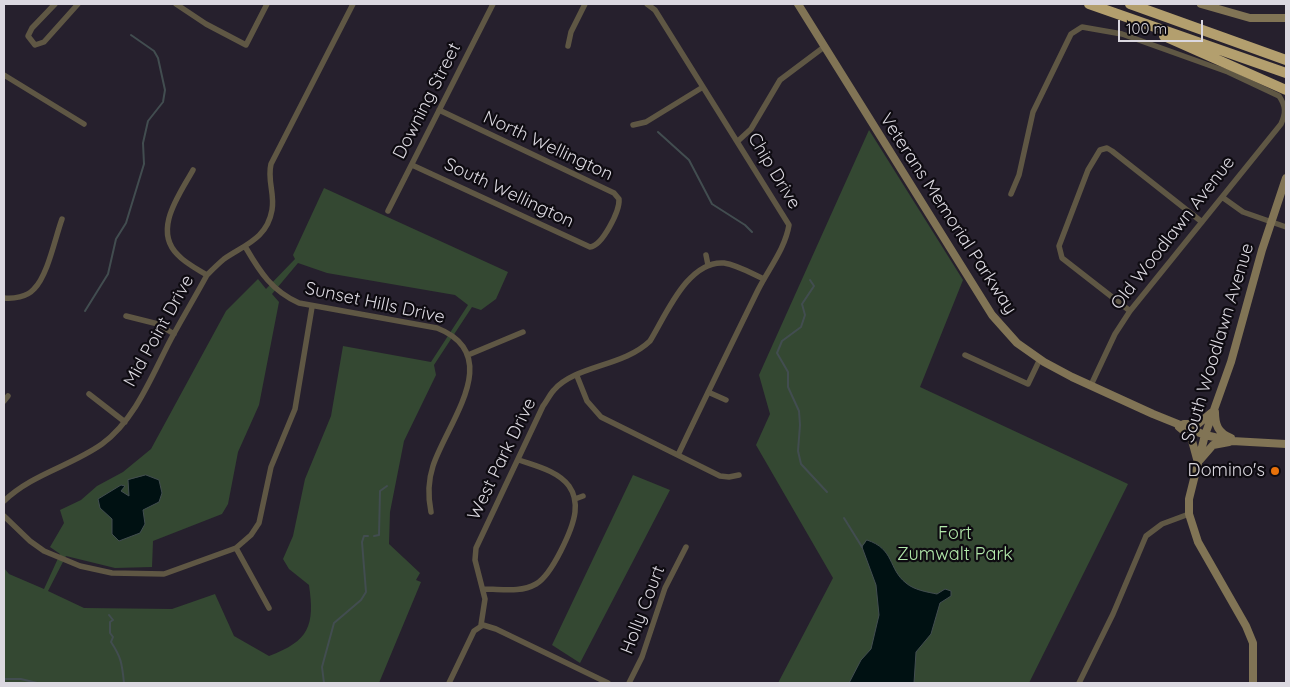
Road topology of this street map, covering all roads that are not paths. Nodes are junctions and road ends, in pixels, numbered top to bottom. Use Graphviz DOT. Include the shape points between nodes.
graph roads {
  1 [pos="55,4"];
  2 [pos="78,4"];
  3 [pos="176,4"];
  4 [pos="268,4"];
  5 [pos="353,4"];
  6 [pos="493,4"];
  7 [pos="585,4"];
  8 [pos="647,4"];
  9 [pos="798,4"];
  10 [pos="1089,4"];
  11 [pos="1130,4"];
  12 [pos="1200,4"];
  13 [pos="1286,18"];
  14 [pos="1153,27"];
  15 [pos="568,46"];
  16 [pos="824,46"];
  17 [pos="1286,60"];
  18 [pos="1286,73"];
  19 [pos="4,75"];
  20 [pos="703,87"];
  21 [pos="1286,90"];
  22 [pos="440,110"];
  23 [pos="84,124"];
  24 [pos="633,125"];
  25 [pos="738,141"];
  26 [pos="412,165"];
  27 [pos="193,170"];
  28 [pos="1286,178"];
  29 [pos="1011,194"];
  30 [pos="1222,197"];
  31 [pos="388,211"];
  32 [pos="62,219"];
  33 [pos="1202,222"];
  34 [pos="1270,222"];
  35 [pos="1286,227"];
  36 [pos="594,247"];
  37 [pos="246,248"];
  38 [pos="706,255"];
  39 [pos="708,265"];
  40 [pos="207,275"];
  41 [pos="764,278"];
  42 [pos="4,298"];
  43 [pos="312,306"];
  44 [pos="1130,311"];
  45 [pos="126,316"];
  46 [pos="523,332"];
  47 [pos="174,334"];
  48 [pos="468,355"];
  49 [pos="965,355"];
  50 [pos="1040,359"];
  51 [pos="577,376"];
  52 [pos="1091,385"];
  53 [pos="708,392"];
  54 [pos="89,394"];
  55 [pos="726,400"];
  56 [pos="1215,407"];
  57 [pos="125,422"];
  58 [pos="1176,423"];
  59 [pos="1205,435"];
  60 [pos="1242,442"];
  61 [pos="1286,444"];
  62 [pos="678,455"];
  63 [pos="519,460"];
  64 [pos="1197,464"];
  65 [pos="739,475"];
  66 [pos="583,496"];
  67 [pos="575,499"];
  68 [pos="4,502"];
  69 [pos="431,512"];
  70 [pos="1189,514"];
  71 [pos="4,516"];
  72 [pos="686,547"];
  73 [pos="236,548"];
  74 [pos="484,589"];
  75 [pos="269,608"];
  76 [pos="482,625"];
  77 [pos="449,683"];
  78 [pos="608,683"];
  79 [pos="629,683"];
  80 [pos="1079,683"];
  81 [pos="1253,683"];
  1 -- 2 [label="street" via="28,36 35,45 44,42"];
  3 -- 4 [label="street" via="246,45"];
  5 -- 37 [label="street, Mid Point Drive" via="271,164 269,181 273,209 258,237"];
  6 -- 22 [label="street, Downing Street"];
  7 -- 15 [label="street"];
  8 -- 20 [label="street, Chip Drive" via="655,10"];
  9 -- 16 [label="street, Veterans Memorial Parkway"];
  10 -- 14 [label="highway"];
  11 -- 17 [label="highway"];
  12 -- 13 [label="street" via="1250,18"];
  14 -- 18 [label="highway"];
  14 -- 21 [label="highway" via="1168,39"];
  16 -- 25 [label="street" via="780,80 751,129"];
  16 -- 50 [label="street, Veterans Memorial Parkway" via="992,315 1017,343"];
  19 -- 23 [label="street"];
  20 -- 24 [label="street" via="646,122"];
  20 -- 25 [label="street, Chip Drive"];
  22 -- 26 [label="street, Downing Street"];
  22 -- 36 [label="street, North Wellington" via="614,194 619,199 618,212"];
  25 -- 41 [label="street, Chip Drive" via="789,225 781,250"];
  26 -- 31 [label="street, Downing Street"];
  26 -- 36 [label="street, South Wellington"];
  27 -- 40 [label="street" via="169,216 166,232 178,255"];
  28 -- 34 [label="street, South Woodlawn Avenue"];
  29 -- 30 [label="street, Old Woodlawn Avenue" via="1019,175 1033,112 1071,34 1082,27 1122,34 1223,70 1279,96 1285,106 1281,124"];
  30 -- 33 [label="street, Old Woodlawn Avenue"];
  30 -- 34 [label="street" via="1243,212"];
  32 -- 42 [label="street" via="46,266 33,290 16,298"];
  33 -- 44 [label="street, Old Woodlawn Avenue"];
  33 -- 44 [label="street" via="1112,151 1107,148 1100,150 1088,170 1059,246 1067,262"];
  34 -- 35 [label="street"];
  34 -- 56 [label="street, South Woodlawn Avenue" via="1231,362"];
  37 -- 40 [label="street, Mid Point Drive" via="225,259"];
  37 -- 43 [label="street, Sunset Hills Drive" via="273,288 287,298"];
  38 -- 39 [label="street"];
  39 -- 41 [label="street" via="732,265"];
  39 -- 51 [label="street, West Park Drive" via="699,268 689,278 642,349 632,356"];
  40 -- 47 [label="street, Mid Point Drive"];
  41 -- 53 [label="street, Chip Drive"];
  43 -- 48 [label="street, Sunset Hills Drive" via="437,328 460,342"];
  43 -- 73 [label="street" via="295,409 272,467 258,523 251,535"];
  44 -- 52 [label="street, Old Woodlawn Avenue" via="1115,334"];
  45 -- 47 [label="street" via="158,324"];
  46 -- 48 [label="street"];
  47 -- 57 [label="street, Mid Point Drive"];
  48 -- 69 [label="street" via="470,382 432,468 428,497"];
  49 -- 50 [label="street" via="1028,384"];
  50 -- 52 [label="street, Veterans Memorial Parkway"];
  51 -- 62 [label="street" via="587,401 601,417"];
  51 -- 63 [label="street, West Park Drive" via="560,384 550,396"];
  52 -- 58 [label="street, Veterans Memorial Parkway"];
  53 -- 55 [label="street"];
  53 -- 62 [label="street, Chip Drive"];
  54 -- 57 [label="street"];
  56 -- 58 [label="street" via="1198,424"];
  56 -- 59 [label="street, South Woodlawn Avenue"];
  56 -- 60 [label="street" via="1218,430"];
  57 -- 68 [label="street, Mid Point Drive" via="100,445 31,480"];
  58 -- 59 [label="street, Veterans Memorial Parkway"];
  58 -- 64 [label="street" via="1191,437"];
  59 -- 60 [label="street, Veterans Memorial Parkway"];
  59 -- 64 [label="street, South Woodlawn Avenue"];
  60 -- 61 [label="street, Veterans Memorial Parkway"];
  60 -- 64 [label="street" via="1222,442 1213,446"];
  62 -- 65 [label="street" via="720,476"];
  63 -- 67 [label="street" via="562,478"];
  63 -- 74 [label="street, West Park Drive" via="476,548 476,568"];
  64 -- 70 [label="street, South Woodlawn Avenue"];
  66 -- 67 [label="street"];
  67 -- 74 [label="street" via="574,518 547,575 523,589"];
  70 -- 80 [label="street" via="1162,524 1146,536 1114,614"];
  70 -- 81 [label="street, South Woodlawn Avenue" via="1198,542 1246,626 1252,643"];
  71 -- 73 [label="street" via="44,551 80,566 112,573 164,574"];
  72 -- 79 [label="street, Holly Court" via="665,588 642,657"];
  73 -- 75 [label="street"];
  74 -- 76 [label="street, West Park Drive"];
  76 -- 77 [label="street" via="474,631"];
  76 -- 78 [label="street"];
}
